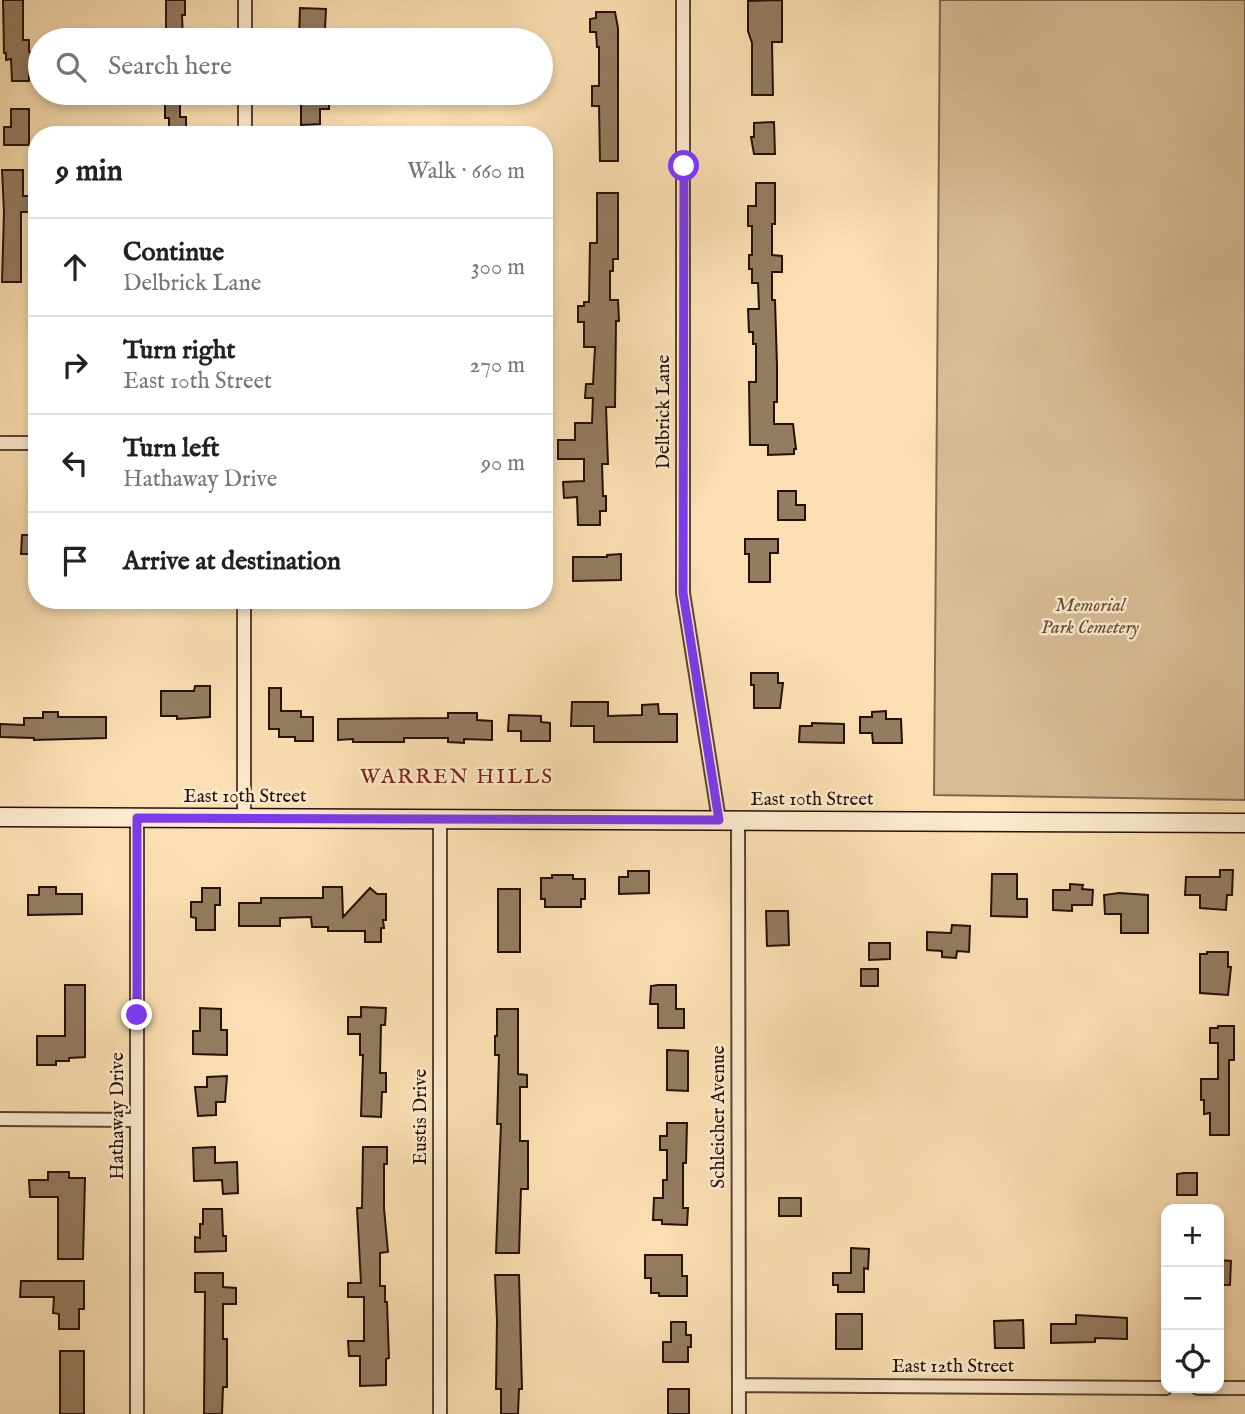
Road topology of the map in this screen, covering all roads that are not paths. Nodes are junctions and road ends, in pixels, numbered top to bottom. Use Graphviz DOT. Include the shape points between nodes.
graph roads {
  1 [pos="245,0"];
  2 [pos="683,0"];
  3 [pos="245,28"];
  4 [pos="245,105"];
  5 [pos="245,126"];
  6 [pos="0,443"];
  7 [pos="28,443"];
  8 [pos="244,609"];
  9 [pos="0,817"];
  10 [pos="137,818"];
  11 [pos="244,818"];
  12 [pos="440,819"];
  13 [pos="719,820"];
  14 [pos="738,821"];
  15 [pos="1245,823"];
  16 [pos="0,1119"];
  17 [pos="137,1120"];
  18 [pos="739,1385"];
  19 [pos="1161,1388"];
  20 [pos="1224,1388"];
  21 [pos="1245,1388"];
  22 [pos="137,1414"];
  23 [pos="440,1414"];
  24 [pos="739,1414"];
  1 -- 3 [label="street"];
  2 -- 13 [label="street, Delbrick Lane" via="683,593"];
  4 -- 5 [label="street"];
  6 -- 7 [label="street"];
  8 -- 11 [label="street"];
  9 -- 10 [label="main road, East 10th Street"];
  10 -- 11 [label="main road, East 10th Street"];
  10 -- 17 [label="street, Hathaway Drive"];
  11 -- 12 [label="main road, East 10th Street"];
  12 -- 13 [label="main road, East 10th Street"];
  12 -- 23 [label="street, Eustis Drive"];
  13 -- 14 [label="main road, East 10th Street"];
  14 -- 15 [label="main road, East 10th Street"];
  14 -- 18 [label="street, Schleicher Avenue"];
  16 -- 17 [label="street"];
  17 -- 22 [label="street, Hathaway Drive"];
  18 -- 19 [label="street, East 12th Street"];
  18 -- 24 [label="street, Schleicher Avenue"];
  20 -- 21 [label="street"];
}
